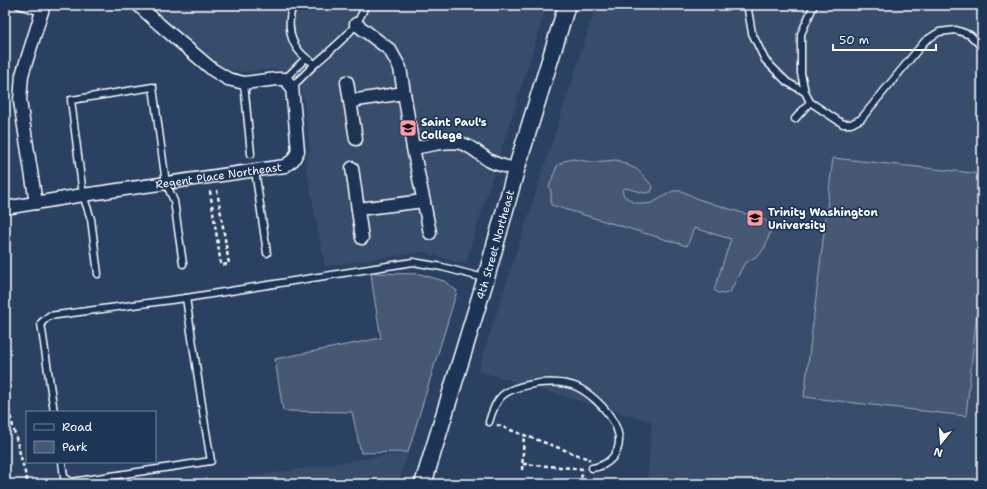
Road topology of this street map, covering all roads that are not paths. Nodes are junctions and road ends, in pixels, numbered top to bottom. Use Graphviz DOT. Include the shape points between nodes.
graph roads {
  1 [pos="18,5"];
  2 [pos="138,5"];
  3 [pos="297,5"];
  4 [pos="365,5"];
  5 [pos="567,5"];
  6 [pos="749,5"];
  7 [pos="814,5"];
  8 [pos="42,9"];
  9 [pos="356,24"];
  10 [pos="982,47"];
  11 [pos="306,58"];
  12 [pos="316,64"];
  13 [pos="347,82"];
  14 [pos="244,83"];
  15 [pos="289,83"];
  16 [pos="805,92"];
  17 [pos="404,93"];
  18 [pos="350,101"];
  19 [pos="810,102"];
  20 [pos="796,119"];
  21 [pos="356,139"];
  22 [pos="414,148"];
  23 [pos="251,154"];
  24 [pos="352,168"];
  25 [pos="255,170"];
  26 [pos="516,170"];
  27 [pos="166,183"];
  28 [pos="84,195"];
  29 [pos="424,201"];
  30 [pos="36,203"];
  31 [pos="5,208"];
  32 [pos="358,209"];
  33 [pos="430,233"];
  34 [pos="362,238"];
  35 [pos="267,253"];
  36 [pos="183,264"];
  37 [pos="98,274"];
  38 [pos="486,278"];
  39 [pos="186,298"];
  40 [pos="54,411"];
  41 [pos="489,422"];
  42 [pos="62,463"];
  43 [pos="592,468"];
  44 [pos="423,484"];
  1 -- 8 [label="lane"];
  2 -- 14 [label="street" via="213,70 228,79"];
  3 -- 11 [label="lane" via="290,12 290,28 294,43"];
  4 -- 9 [label="lane"];
  5 -- 26 [label="street, 4th Street Northeast"];
  6 -- 16 [label="lane" via="752,33 765,60 787,82"];
  7 -- 16 [label="lane" via="801,34 801,73"];
  8 -- 30 [label="street" via="22,75 20,101"];
  9 -- 12 [label="lane" via="335,48"];
  9 -- 17 [label="street" via="390,50 400,68"];
  10 -- 19 [label="lane" via="970,35 956,30 939,32 925,42 861,119 851,124 843,124"];
  11 -- 12 [label="lane"];
  11 -- 15 [label="lane"];
  12 -- 15 [label="lane"];
  13 -- 18 [label="street"];
  14 -- 15 [label="street" via="277,79"];
  14 -- 23 [label="lane"];
  15 -- 25 [label="street, Regent Place Northeast" via="298,151 293,160 285,166"];
  16 -- 19 [label="lane"];
  17 -- 18 [label="street"];
  17 -- 22 [label="street"];
  18 -- 21 [label="street"];
  19 -- 20 [label="lane"];
  22 -- 26 [label="street" via="448,142 460,143 473,148 492,162"];
  22 -- 29 [label="street"];
  24 -- 32 [label="street"];
  25 -- 27 [label="street, Regent Place Northeast"];
  25 -- 35 [label="lane"];
  26 -- 38 [label="street, 4th Street Northeast"];
  27 -- 28 [label="street, Regent Place Northeast"];
  27 -- 28 [label="lane" via="153,87 71,100"];
  27 -- 36 [label="lane" via="174,201"];
  28 -- 30 [label="street, Regent Place Northeast"];
  28 -- 37 [label="lane" via="91,219"];
  29 -- 32 [label="street"];
  29 -- 33 [label="street"];
  30 -- 31 [label="street, Regent Place Northeast"];
  32 -- 34 [label="street"];
  38 -- 39 [label="lane" via="412,262"];
  38 -- 44 [label="street, 4th Street Northeast"];
  39 -- 40 [label="lane" via="49,316 41,323"];
  39 -- 42 [label="lane" via="211,461 71,482 64,477"];
  41 -- 43 [label="lane" via="501,396 516,387 557,383 576,386 592,396 609,415 619,434 616,454 604,465"];
}
